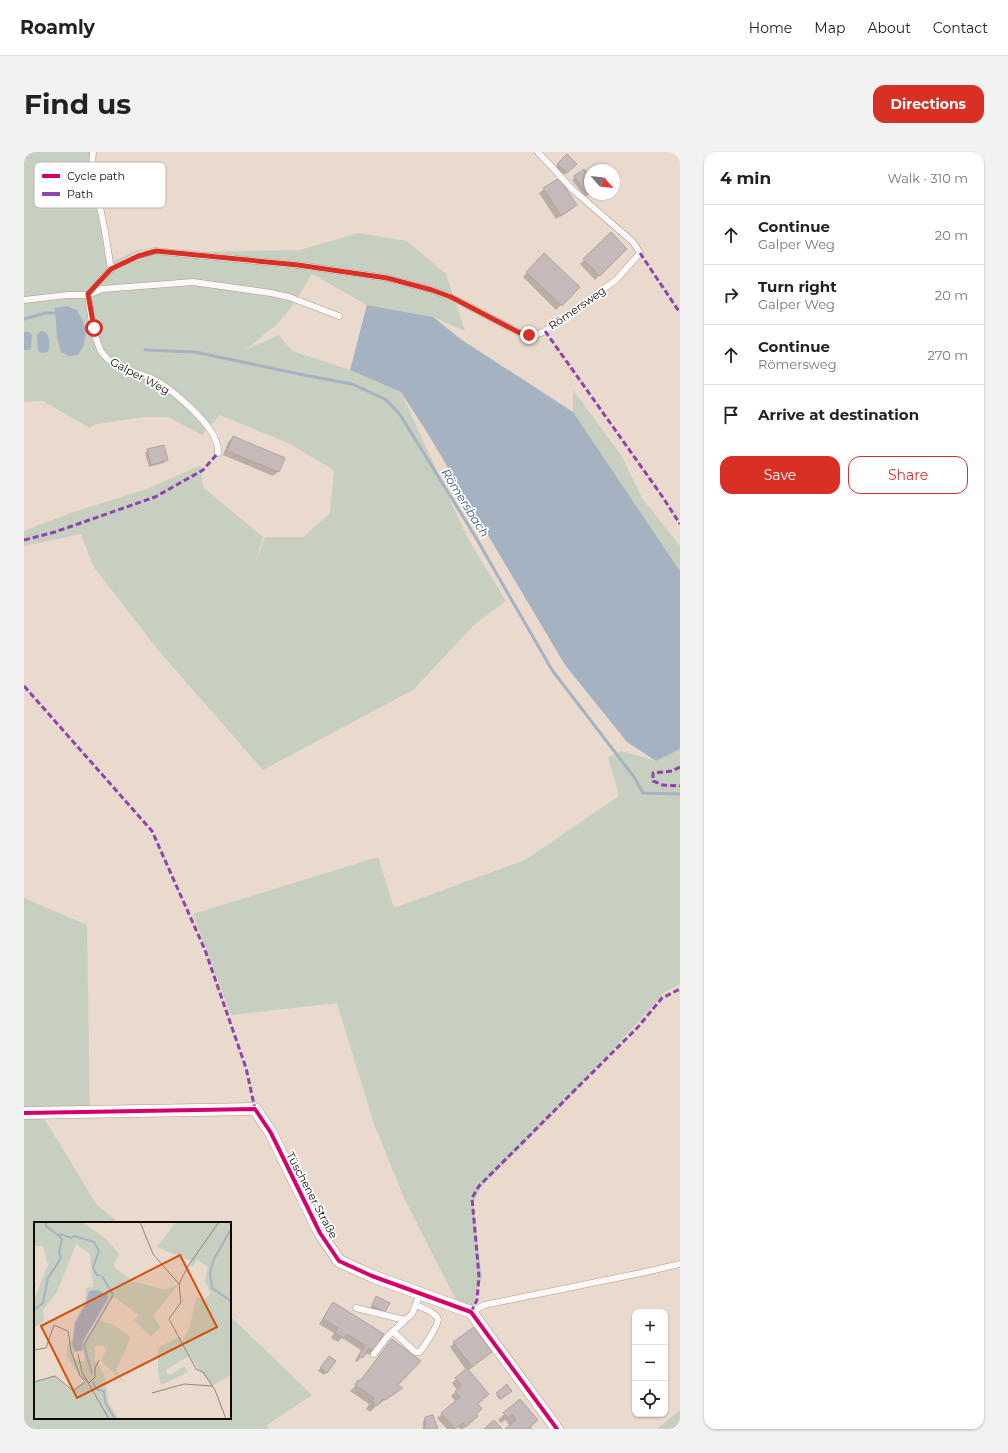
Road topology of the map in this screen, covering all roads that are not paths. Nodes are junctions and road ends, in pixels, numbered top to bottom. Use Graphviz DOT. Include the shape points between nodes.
graph roads {
  1 [pos="92,152"];
  2 [pos="538,152"];
  3 [pos="92,162"];
  4 [pos="100,208"];
  5 [pos="111,269"];
  6 [pos="88,294"];
  7 [pos="24,300"];
  8 [pos="339,316"];
  9 [pos="218,453"];
  10 [pos="24,1112"];
  11 [pos="680,1264"];
  12 [pos="418,1300"];
  13 [pos="356,1308"];
  14 [pos="472,1312"];
  15 [pos="406,1320"];
  16 [pos="393,1331"];
  17 [pos="374,1354"];
  18 [pos="557,1429"];
  1 -- 3 [label="lane"];
  2 -- 5 [label="lane, Römersweg" via="572,189 634,242 640,253 616,280 536,335 518,332 468,305 432,290 387,278 342,271 156,251 138,256"];
  4 -- 5 [label="lane"];
  5 -- 6 [label="lane"];
  6 -- 7 [label="lane"];
  6 -- 8 [label="lane" via="102,289 193,282 289,297"];
  6 -- 9 [label="lane, Galper Weg" via="101,351 119,366 166,386 208,427 217,444"];
  10 -- 12 [label="street, Tüschener Straße" via="255,1108 271,1133 320,1233 339,1261"];
  11 -- 14 [label="lane" via="484,1305"];
  12 -- 14 [label="street, Tüschener Straße"];
  12 -- 15 [label="lane" via="412,1314"];
  12 -- 16 [label="lane" via="438,1318 422,1350 415,1352"];
  13 -- 15 [label="lane"];
  14 -- 18 [label="street"];
  15 -- 16 [label="lane"];
  16 -- 17 [label="lane"];
}
